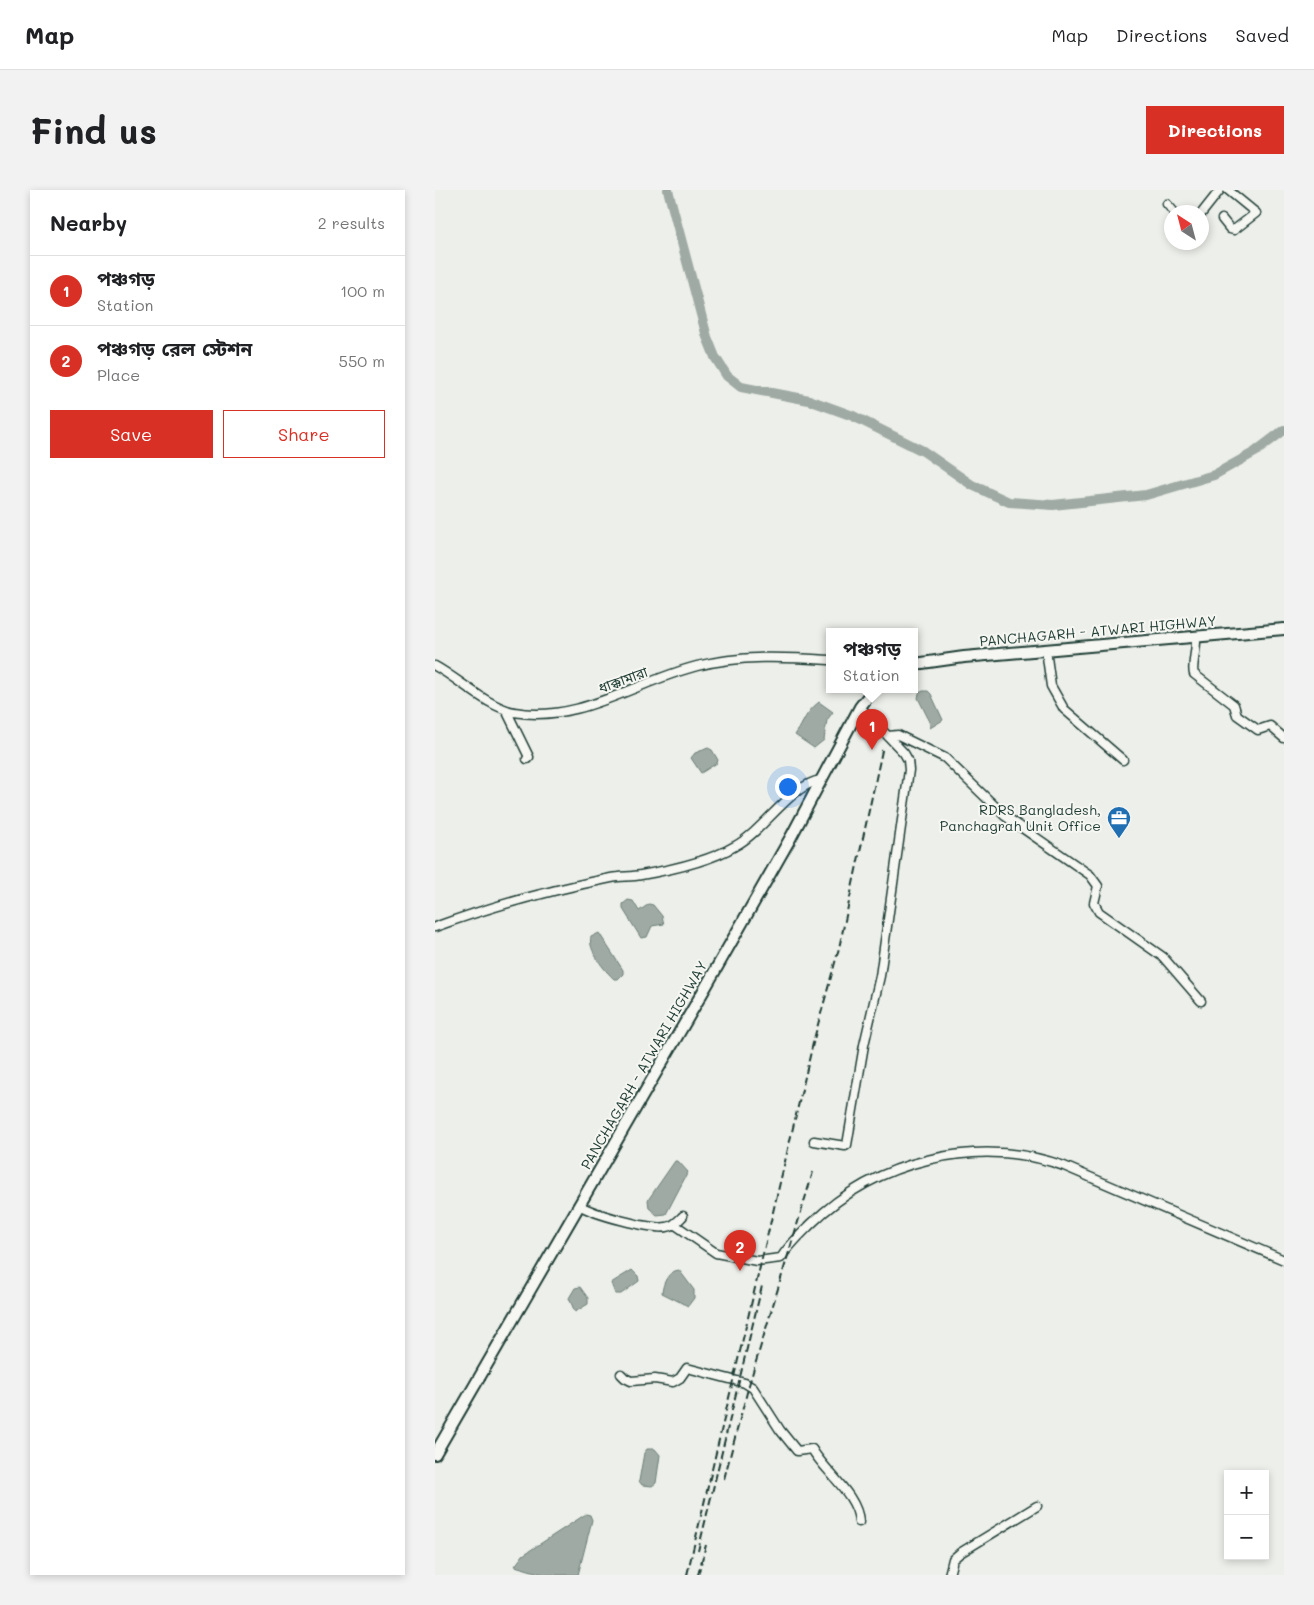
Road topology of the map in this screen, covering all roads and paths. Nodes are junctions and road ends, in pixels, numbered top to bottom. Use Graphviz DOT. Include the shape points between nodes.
graph roads {
  1 [pos="1220,190"];
  2 [pos="1228,190"];
  3 [pos="1208,205"];
  4 [pos="1222,219"];
  5 [pos="1284,629"];
  6 [pos="1196,637"];
  7 [pos="1046,650"];
  8 [pos="826,660"];
  9 [pos="918,663"];
  10 [pos="435,666"];
  11 [pos="870,693"];
  12 [pos="860,707"];
  13 [pos="507,710"];
  14 [pos="888,736"];
  15 [pos="1284,738"];
  16 [pos="527,759"];
  17 [pos="1123,760"];
  18 [pos="821,780"];
  19 [pos="435,927"];
  20 [pos="1201,1001"];
  21 [pos="814,1141"];
  22 [pos="579,1205"];
  23 [pos="683,1216"];
  24 [pos="674,1224"];
  25 [pos="1284,1260"];
  26 [pos="621,1374"];
  27 [pos="435,1454"];
  28 [pos="1037,1506"];
  29 [pos="859,1522"];
  30 [pos="949,1575"];
  1 -- 3 [label="street"];
  2 -- 4 [label="street" via="1256,213 1234,230"];
  5 -- 6 [label="main road, PANCHAGARH - ATWARI HIGHWAY"];
  6 -- 7 [label="main road, PANCHAGARH - ATWARI HIGHWAY"];
  6 -- 15 [label="street" via="1197,652 1191,667 1194,674 1234,705 1240,717 1258,730 1270,726"];
  7 -- 9 [label="main road, PANCHAGARH - ATWARI HIGHWAY" via="943,658"];
  7 -- 17 [label="street" via="1051,686 1064,710"];
  8 -- 13 [label="street, ধাক্কামারা" via="761,658 719,661 576,708 533,713"];
  10 -- 13 [label="street, ধাক্কামারা"];
  11 -- 12 [label="main road, PANCHAGARH - ATWARI HIGHWAY"];
  12 -- 14 [label="street"];
  12 -- 18 [label="main road, PANCHAGARH - ATWARI HIGHWAY"];
  13 -- 16 [label="street" via="527,752"];
  14 -- 20 [label="street" via="898,735 945,758 1011,822 1095,879 1098,886 1094,903 1096,909 1163,957"];
  14 -- 21 [label="street" via="907,756 909,770 880,976 847,1144"];
  18 -- 19 [label="street" via="804,785 758,831 714,856 650,874 611,878 493,906"];
  18 -- 22 [label="main road, PANCHAGARH - ATWARI HIGHWAY" via="709,983"];
  22 -- 24 [label="street" via="593,1213 655,1227"];
  22 -- 27 [label="main road, PANCHAGARH - ATWARI HIGHWAY"];
  23 -- 24 [label="street"];
  24 -- 25 [label="street" via="716,1253 757,1261 781,1258 819,1217 869,1181 931,1159 1002,1153 1032,1156 1064,1166"];
  26 -- 29 [label="street" via="631,1381 655,1379 673,1382 687,1368 749,1385 759,1394 797,1451 812,1449 822,1466 833,1475 857,1513"];
  28 -- 30 [label="street" via="960,1553 953,1559"];
}
